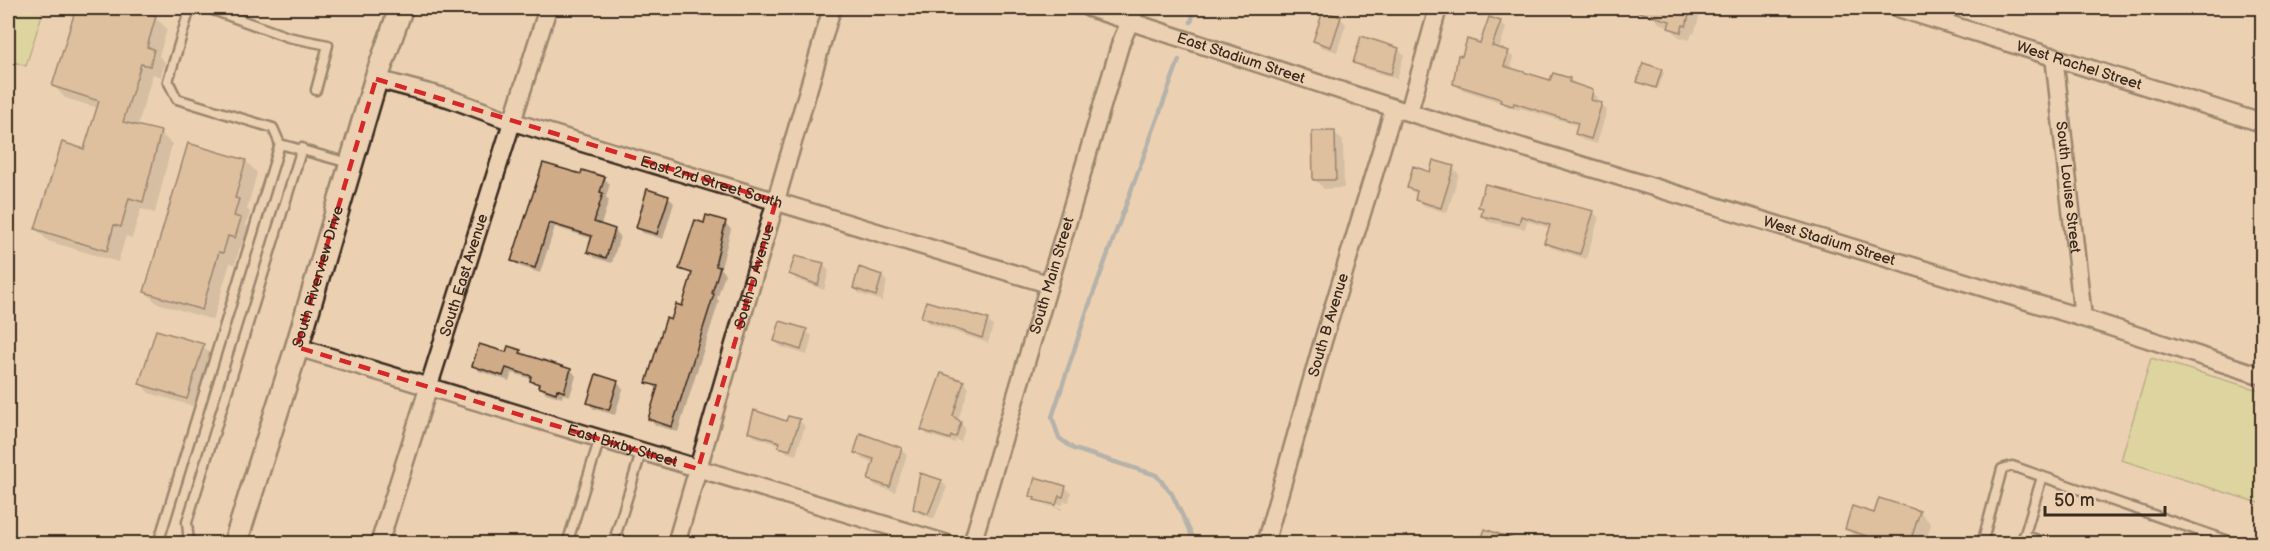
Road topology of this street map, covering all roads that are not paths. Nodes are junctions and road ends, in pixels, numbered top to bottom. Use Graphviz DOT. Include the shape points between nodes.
graph roads {
  1 [pos="190,8"];
  2 [pos="207,8"];
  3 [pos="401,8"];
  4 [pos="548,8"];
  5 [pos="832,8"];
  6 [pos="1089,8"];
  7 [pos="1438,8"];
  8 [pos="1898,8"];
  9 [pos="1133,14"];
  10 [pos="2054,56"];
  11 [pos="376,79"];
  12 [pos="316,90"];
  13 [pos="1401,110"];
  14 [pos="510,121"];
  15 [pos="2262,123"];
  16 [pos="280,144"];
  17 [pos="302,148"];
  18 [pos="353,164"];
  19 [pos="776,201"];
  20 [pos="1048,284"];
  21 [pos="2083,318"];
  22 [pos="297,347"];
  23 [pos="2262,376"];
  24 [pos="428,387"];
  25 [pos="600,438"];
  26 [pos="640,453"];
  27 [pos="698,469"];
  28 [pos="2042,477"];
  29 [pos="2023,539"];
  30 [pos="158,543"];
  31 [pos="189,543"];
  32 [pos="235,543"];
  33 [pos="379,543"];
  34 [pos="567,543"];
  35 [pos="613,543"];
  36 [pos="676,543"];
  37 [pos="948,543"];
  38 [pos="972,543"];
  39 [pos="1265,543"];
  40 [pos="1982,543"];
  41 [pos="2049,543"];
  42 [pos="2237,543"];
  1 -- 16 [label="lane" via="168,81 177,99 273,128"];
  2 -- 12 [label="lane" via="288,36 328,45"];
  3 -- 11 [label="street, South Riverview Drive"];
  4 -- 14 [label="street, South East Avenue"];
  5 -- 19 [label="street, South D Avenue"];
  6 -- 9 [label="street, East Stadium Street"];
  7 -- 13 [label="street, South B Avenue"];
  8 -- 10 [label="street, West Rachel Street"];
  9 -- 13 [label="street, East Stadium Street"];
  9 -- 20 [label="street, South Main Street" via="1121,42"];
  10 -- 15 [label="street, West Rachel Street"];
  10 -- 21 [label="street, South Louise Street"];
  11 -- 14 [label="street, East 2nd Street South" via="448,98"];
  11 -- 18 [label="street, South Riverview Drive"];
  13 -- 21 [label="street, West Stadium Street"];
  13 -- 39 [label="street, South B Avenue" via="1323,340"];
  14 -- 19 [label="street, East 2nd Street South"];
  14 -- 24 [label="street, South East Avenue"];
  16 -- 17 [label="lane"];
  16 -- 30 [label="lane"];
  17 -- 18 [label="lane"];
  17 -- 31 [label="lane" via="187,522"];
  18 -- 22 [label="street, South Riverview Drive"];
  19 -- 20 [label="street, East 2nd Street South"];
  19 -- 27 [label="street, South D Avenue"];
  20 -- 38 [label="street, South Main Street"];
  21 -- 23 [label="street, West Stadium Street"];
  22 -- 24 [label="street, East Bixby Street"];
  22 -- 32 [label="street, South Riverview Drive"];
  24 -- 25 [label="street, East Bixby Street"];
  24 -- 33 [label="street, South East Avenue"];
  25 -- 26 [label="street, East Bixby Street"];
  25 -- 34 [label="lane"];
  26 -- 27 [label="street, East Bixby Street"];
  26 -- 35 [label="lane"];
  27 -- 36 [label="street, South D Avenue"];
  27 -- 37 [label="street, East Bixby Street"];
  28 -- 29 [label="lane"];
  28 -- 40 [label="lane" via="2012,466 2002,470"];
  28 -- 42 [label="lane"];
  29 -- 41 [label="lane"];
}
